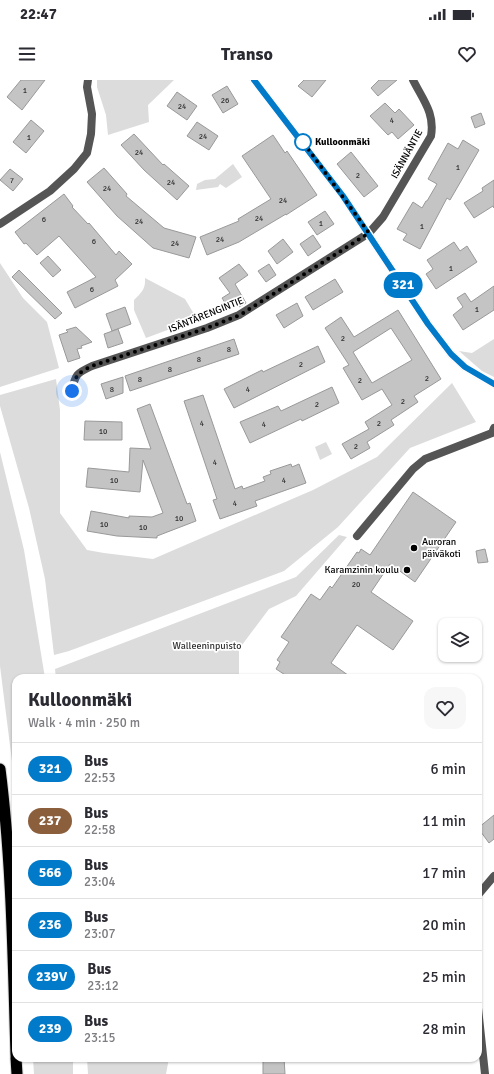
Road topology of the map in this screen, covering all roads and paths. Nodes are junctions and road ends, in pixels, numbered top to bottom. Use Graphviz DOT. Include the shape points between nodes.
graph roads {
  1 [pos="88,80"];
  2 [pos="254,80"];
  3 [pos="413,80"];
  4 [pos="0,224"];
  5 [pos="369,233"];
  6 [pos="494,384"];
  7 [pos="72,391"];
  8 [pos="494,428"];
  9 [pos="358,536"];
  10 [pos="0,769"];
  11 [pos="494,876"];
  12 [pos="482,890"];
  13 [pos="12,925"];
  14 [pos="482,1046"];
  15 [pos="16,1062"];
  16 [pos="17,1074"];
  17 [pos="485,1074"];
  1 -- 4 [label="street" via="92,114 87,153 50,191"];
  2 -- 5 [label="street"];
  3 -- 5 [label="street, ISÄNNÄNTIE" via="431,114 431,136 383,217"];
  5 -- 6 [label="street" via="428,324 451,354 465,367"];
  5 -- 7 [label="street, ISÄNTÄRENGINTIE" via="240,315 80,372 74,380"];
  8 -- 9 [label="street" via="492,433 425,460 413,469"];
  10 -- 13 [label="highway"];
  11 -- 12 [label="street"];
  14 -- 17 [label="street"];
  15 -- 16 [label="highway"];
}
